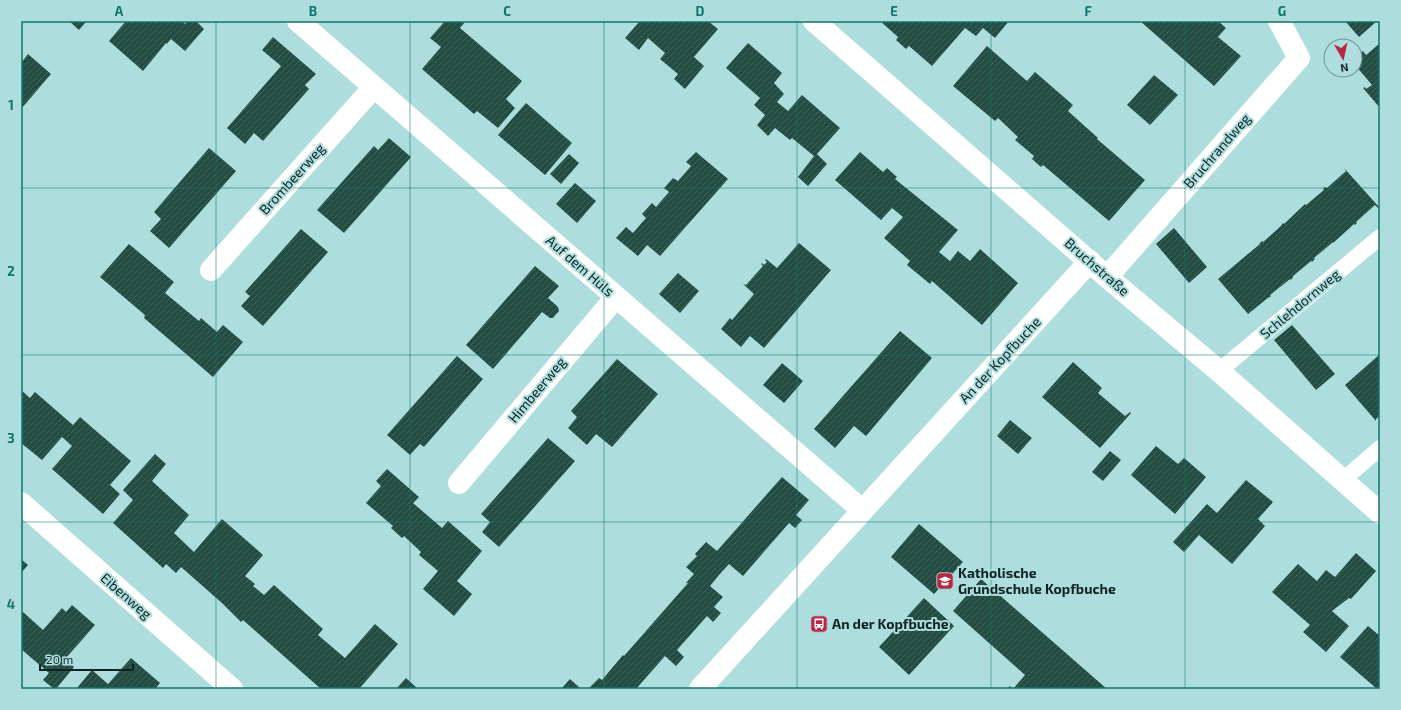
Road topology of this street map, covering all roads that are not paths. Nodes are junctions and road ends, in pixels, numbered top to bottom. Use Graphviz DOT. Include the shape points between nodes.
graph roads {
  1 [pos="298,21"];
  2 [pos="814,21"];
  3 [pos="1279,21"];
  4 [pos="374,87"];
  5 [pos="1380,237"];
  6 [pos="1090,261"];
  7 [pos="211,270"];
  8 [pos="1107,276"];
  9 [pos="616,296"];
  10 [pos="1219,371"];
  11 [pos="1380,448"];
  12 [pos="1343,480"];
  13 [pos="459,483"];
  14 [pos="21,503"];
  15 [pos="862,510"];
  16 [pos="1380,513"];
  17 [pos="232,689"];
  18 [pos="700,689"];
  1 -- 4 [label="street, Auf dem Hüls"];
  2 -- 6 [label="street, Bruchstraße"];
  3 -- 8 [label="street, Bruchrandweg" via="1299,58"];
  4 -- 7 [label="street, Brombeerweg"];
  4 -- 9 [label="street, Auf dem Hüls"];
  5 -- 10 [label="lane, Schlehdornweg"];
  6 -- 8 [label="street, Bruchstraße"];
  6 -- 15 [label="street, An der Kopfbuche"];
  8 -- 10 [label="street, Bruchstraße"];
  9 -- 13 [label="street, Himbeerweg"];
  9 -- 15 [label="street, Auf dem Hüls"];
  10 -- 12 [label="street, Bruchstraße"];
  11 -- 12 [label="lane"];
  12 -- 16 [label="street, Bruchstraße"];
  14 -- 17 [label="street, Eibenweg"];
  15 -- 18 [label="street, An der Kopfbuche"];
}
